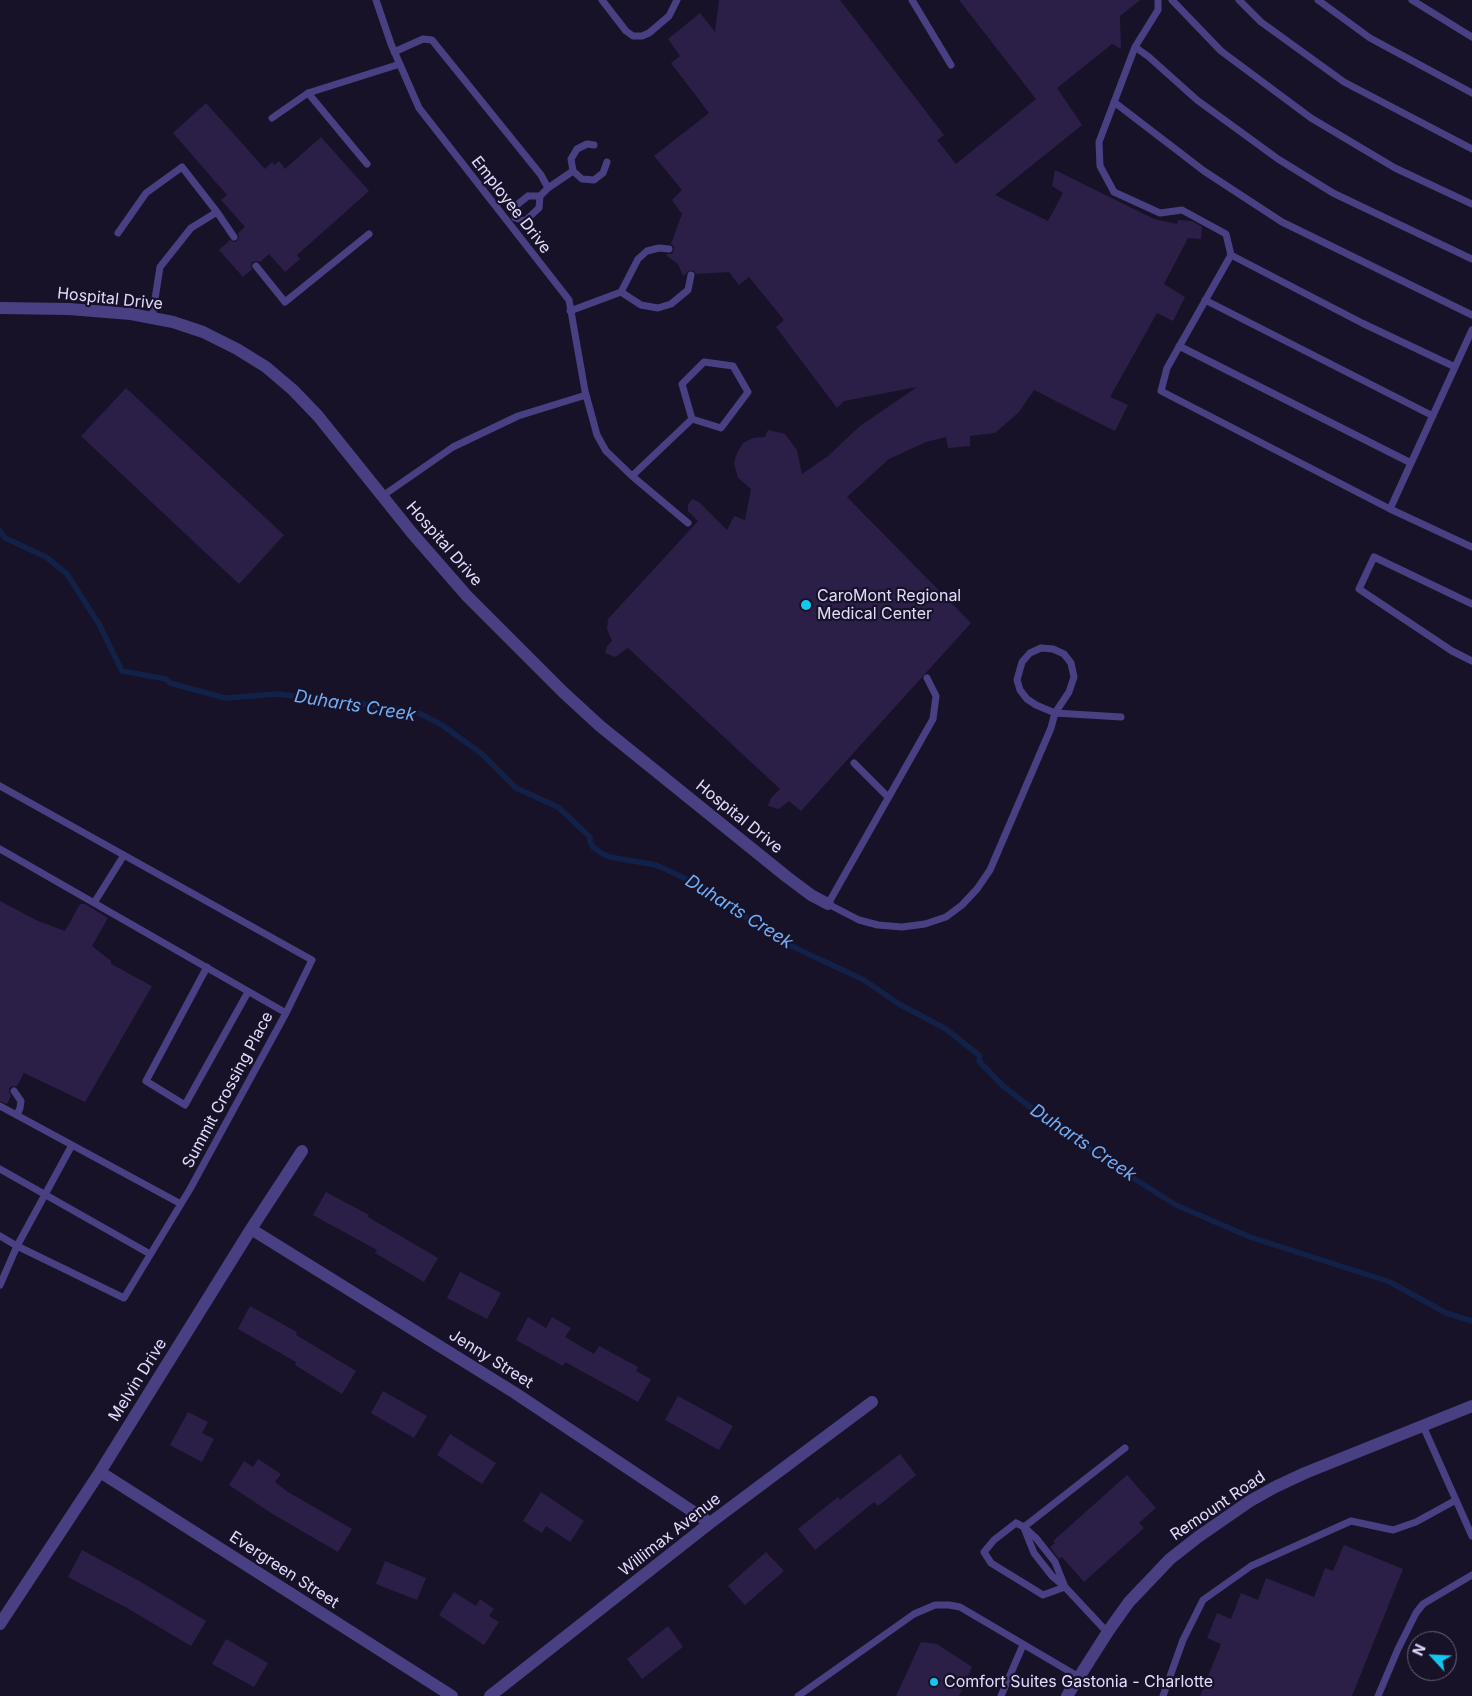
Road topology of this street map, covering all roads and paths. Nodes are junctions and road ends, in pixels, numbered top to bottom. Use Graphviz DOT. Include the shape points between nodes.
graph roads {
  1 [pos="376,0"];
  2 [pos="602,0"];
  3 [pos="677,0"];
  4 [pos="912,0"];
  5 [pos="1158,0"];
  6 [pos="1172,0"];
  7 [pos="1239,0"];
  8 [pos="1318,0"];
  9 [pos="1412,0"];
  10 [pos="1472,37"];
  11 [pos="1135,47"];
  12 [pos="394,52"];
  13 [pos="400,64"];
  14 [pos="951,65"];
  15 [pos="308,93"];
  16 [pos="1472,93"];
  17 [pos="1114,102"];
  18 [pos="272,118"];
  19 [pos="594,145"];
  20 [pos="1472,149"];
  21 [pos="607,162"];
  22 [pos="367,164"];
  23 [pos="573,171"];
  24 [pos="548,188"];
  25 [pos="540,196"];
  26 [pos="1472,204"];
  27 [pos="217,212"];
  28 [pos="515,218"];
  29 [pos="509,224"];
  30 [pos="118,233"];
  31 [pos="369,234"];
  32 [pos="234,237"];
  33 [pos="669,249"];
  34 [pos="1231,255"];
  35 [pos="1472,260"];
  36 [pos="256,266"];
  37 [pos="691,274"];
  38 [pos="621,292"];
  39 [pos="1205,300"];
  40 [pos="0,308"];
  41 [pos="570,312"];
  42 [pos="1472,315"];
  43 [pos="152,318"];
  44 [pos="1472,330"];
  45 [pos="1179,346"];
  46 [pos="1455,367"];
  47 [pos="586,395"];
  48 [pos="1433,416"];
  49 [pos="692,419"];
  50 [pos="1411,463"];
  51 [pos="632,476"];
  52 [pos="381,497"];
  53 [pos="1390,509"];
  54 [pos="688,524"];
  55 [pos="1472,547"];
  56 [pos="1472,604"];
  57 [pos="1472,661"];
  58 [pos="928,678"];
  59 [pos="1055,713"];
  60 [pos="1121,717"];
  61 [pos="854,763"];
  62 [pos="0,786"];
  63 [pos="888,797"];
  64 [pos="0,849"];
  65 [pos="124,855"];
  66 [pos="94,903"];
  67 [pos="828,904"];
  68 [pos="207,967"];
  69 [pos="248,992"];
  70 [pos="286,1014"];
  71 [pos="14,1091"];
  72 [pos="0,1106"];
  73 [pos="17,1115"];
  74 [pos="72,1145"];
  75 [pos="302,1152"];
  76 [pos="0,1170"];
  77 [pos="45,1194"];
  78 [pos="181,1204"];
  79 [pos="251,1229"];
  80 [pos="0,1236"];
  81 [pos="17,1246"];
  82 [pos="150,1254"];
  83 [pos="0,1286"];
  84 [pos="872,1402"];
  85 [pos="1472,1406"];
  86 [pos="1423,1426"];
  87 [pos="1125,1448"];
  88 [pos="100,1472"];
  89 [pos="1456,1500"];
  90 [pos="710,1523"];
  91 [pos="1024,1527"];
  92 [pos="1472,1536"];
  93 [pos="1472,1575"];
  94 [pos="1065,1587"];
  95 [pos="0,1624"];
  96 [pos="1107,1632"];
  97 [pos="1024,1644"];
  98 [pos="1079,1677"];
  99 [pos="998,1695"];
  100 [pos="452,1696"];
  101 [pos="490,1696"];
  102 [pos="798,1696"];
  103 [pos="1067,1696"];
  104 [pos="1163,1696"];
  105 [pos="1378,1696"];
  1 -- 12 [label="lane, Employee Drive"];
  2 -- 3 [label="lane" via="626,31 633,36 642,36 669,16"];
  4 -- 14 [label="lane"];
  5 -- 11 [label="lane" via="1158,10"];
  6 -- 26 [label="lane" via="1221,51 1311,118 1395,168"];
  7 -- 20 [label="lane" via="1261,22 1344,82"];
  8 -- 16 [label="lane" via="1370,38"];
  9 -- 10 [label="lane"];
  11 -- 17 [label="lane"];
  11 -- 35 [label="lane" via="1197,100 1278,159 1333,193"];
  12 -- 13 [label="lane, Employee Drive"];
  12 -- 24 [label="lane" via="423,39 432,40 541,175"];
  13 -- 15 [label="lane"];
  13 -- 29 [label="lane, Employee Drive" via="419,108"];
  15 -- 18 [label="lane"];
  15 -- 22 [label="lane"];
  17 -- 34 [label="lane" via="1099,142 1100,166 1114,192 1160,213 1182,210 1226,234"];
  17 -- 42 [label="lane" via="1204,171 1282,222"];
  19 -- 23 [label="lane" via="587,144 577,149 572,159"];
  21 -- 23 [label="lane" via="603,173 594,180 582,179"];
  23 -- 24 [label="lane"];
  24 -- 25 [label="lane"];
  25 -- 28 [label="lane" via="528,196 513,208"];
  25 -- 28 [label="lane" via="539,208 525,221"];
  27 -- 30 [label="lane" via="182,167 146,193"];
  27 -- 32 [label="lane"];
  27 -- 43 [label="lane" via="191,228 160,267"];
  28 -- 29 [label="lane"];
  29 -- 41 [label="lane, Employee Drive" via="569,300"];
  31 -- 36 [label="lane" via="285,302"];
  33 -- 38 [label="lane" via="647,251 638,259"];
  34 -- 39 [label="lane"];
  34 -- 46 [label="lane"];
  37 -- 38 [label="lane" via="688,290 671,304 658,308 641,304"];
  38 -- 41 [label="lane"];
  39 -- 45 [label="lane"];
  39 -- 48 [label="lane"];
  40 -- 43 [label="street, Hospital Drive" via="69,309"];
  41 -- 47 [label="lane, Employee Drive"];
  43 -- 52 [label="street, Hospital Drive" via="203,332 266,367 318,416"];
  44 -- 46 [label="lane"];
  45 -- 50 [label="lane"];
  45 -- 53 [label="lane" via="1167,368 1161,391"];
  46 -- 48 [label="lane"];
  47 -- 51 [label="lane, Employee Drive" via="597,435 606,451"];
  47 -- 52 [label="lane" via="518,416 453,447"];
  48 -- 50 [label="lane"];
  49 -- 49 [label="lane" via="682,384 704,362 732,366 748,392 721,428"];
  49 -- 51 [label="lane"];
  50 -- 53 [label="lane"];
  51 -- 54 [label="lane, Employee Drive"];
  52 -- 67 [label="street, Hospital Drive" via="467,596 594,721 787,877"];
  53 -- 55 [label="lane"];
  56 -- 57 [label="lane" via="1374,557 1359,589"];
  58 -- 63 [label="lane" via="936,696 933,719"];
  59 -- 59 [label="lane" via="1026,698 1017,680 1022,662 1041,648 1054,649 1071,663 1074,677 1069,692"];
  59 -- 60 [label="lane"];
  59 -- 67 [label="lane" via="990,870 962,905 946,917 902,927 859,920"];
  61 -- 63 [label="lane"];
  62 -- 65 [label="lane"];
  63 -- 67 [label="lane"];
  64 -- 66 [label="lane, Summit Crossing Place"];
  65 -- 66 [label="lane"];
  65 -- 70 [label="lane" via="312,960"];
  66 -- 68 [label="lane, Summit Crossing Place"];
  68 -- 69 [label="lane, Summit Crossing Place"];
  68 -- 69 [label="lane" via="146,1082 185,1105"];
  69 -- 70 [label="lane, Summit Crossing Place"];
  70 -- 78 [label="lane, Summit Crossing Place"];
  71 -- 73 [label="lane" via="20,1100"];
  72 -- 73 [label="lane"];
  73 -- 74 [label="lane"];
  74 -- 77 [label="lane"];
  74 -- 78 [label="lane"];
  75 -- 79 [label="street, Melvin Drive"];
  76 -- 77 [label="lane"];
  77 -- 81 [label="lane"];
  77 -- 82 [label="lane"];
  78 -- 82 [label="lane, Summit Crossing Place"];
  79 -- 88 [label="street, Melvin Drive"];
  79 -- 90 [label="street, Jenny Street" via="516,1393"];
  80 -- 81 [label="lane"];
  81 -- 82 [label="lane, Summit Crossing Place" via="124,1298"];
  81 -- 83 [label="lane"];
  84 -- 90 [label="street, Willimax Avenue"];
  85 -- 86 [label="street, Remount Road"];
  86 -- 89 [label="lane"];
  86 -- 96 [label="street, Remount Road" via="1305,1472 1250,1501 1170,1559 1129,1602"];
  87 -- 91 [label="lane"];
  88 -- 95 [label="street, Melvin Drive"];
  88 -- 100 [label="street, Evergreen Street"];
  89 -- 92 [label="lane"];
  89 -- 104 [label="lane" via="1416,1522 1393,1530 1351,1521 1251,1566 1203,1600"];
  90 -- 101 [label="street, Willimax Avenue"];
  91 -- 94 [label="lane" via="1055,1562"];
  91 -- 94 [label="lane" via="1034,1553"];
  91 -- 94 [label="lane" via="1016,1523 989,1546 984,1552 991,1563 1043,1596"];
  93 -- 105 [label="lane" via="1423,1604 1416,1613"];
  94 -- 96 [label="lane"];
  96 -- 98 [label="street, Remount Road"];
  97 -- 98 [label="lane"];
  97 -- 99 [label="lane"];
  97 -- 102 [label="lane" via="960,1607 935,1605 914,1614"];
  98 -- 103 [label="street, Remount Road"];
}
